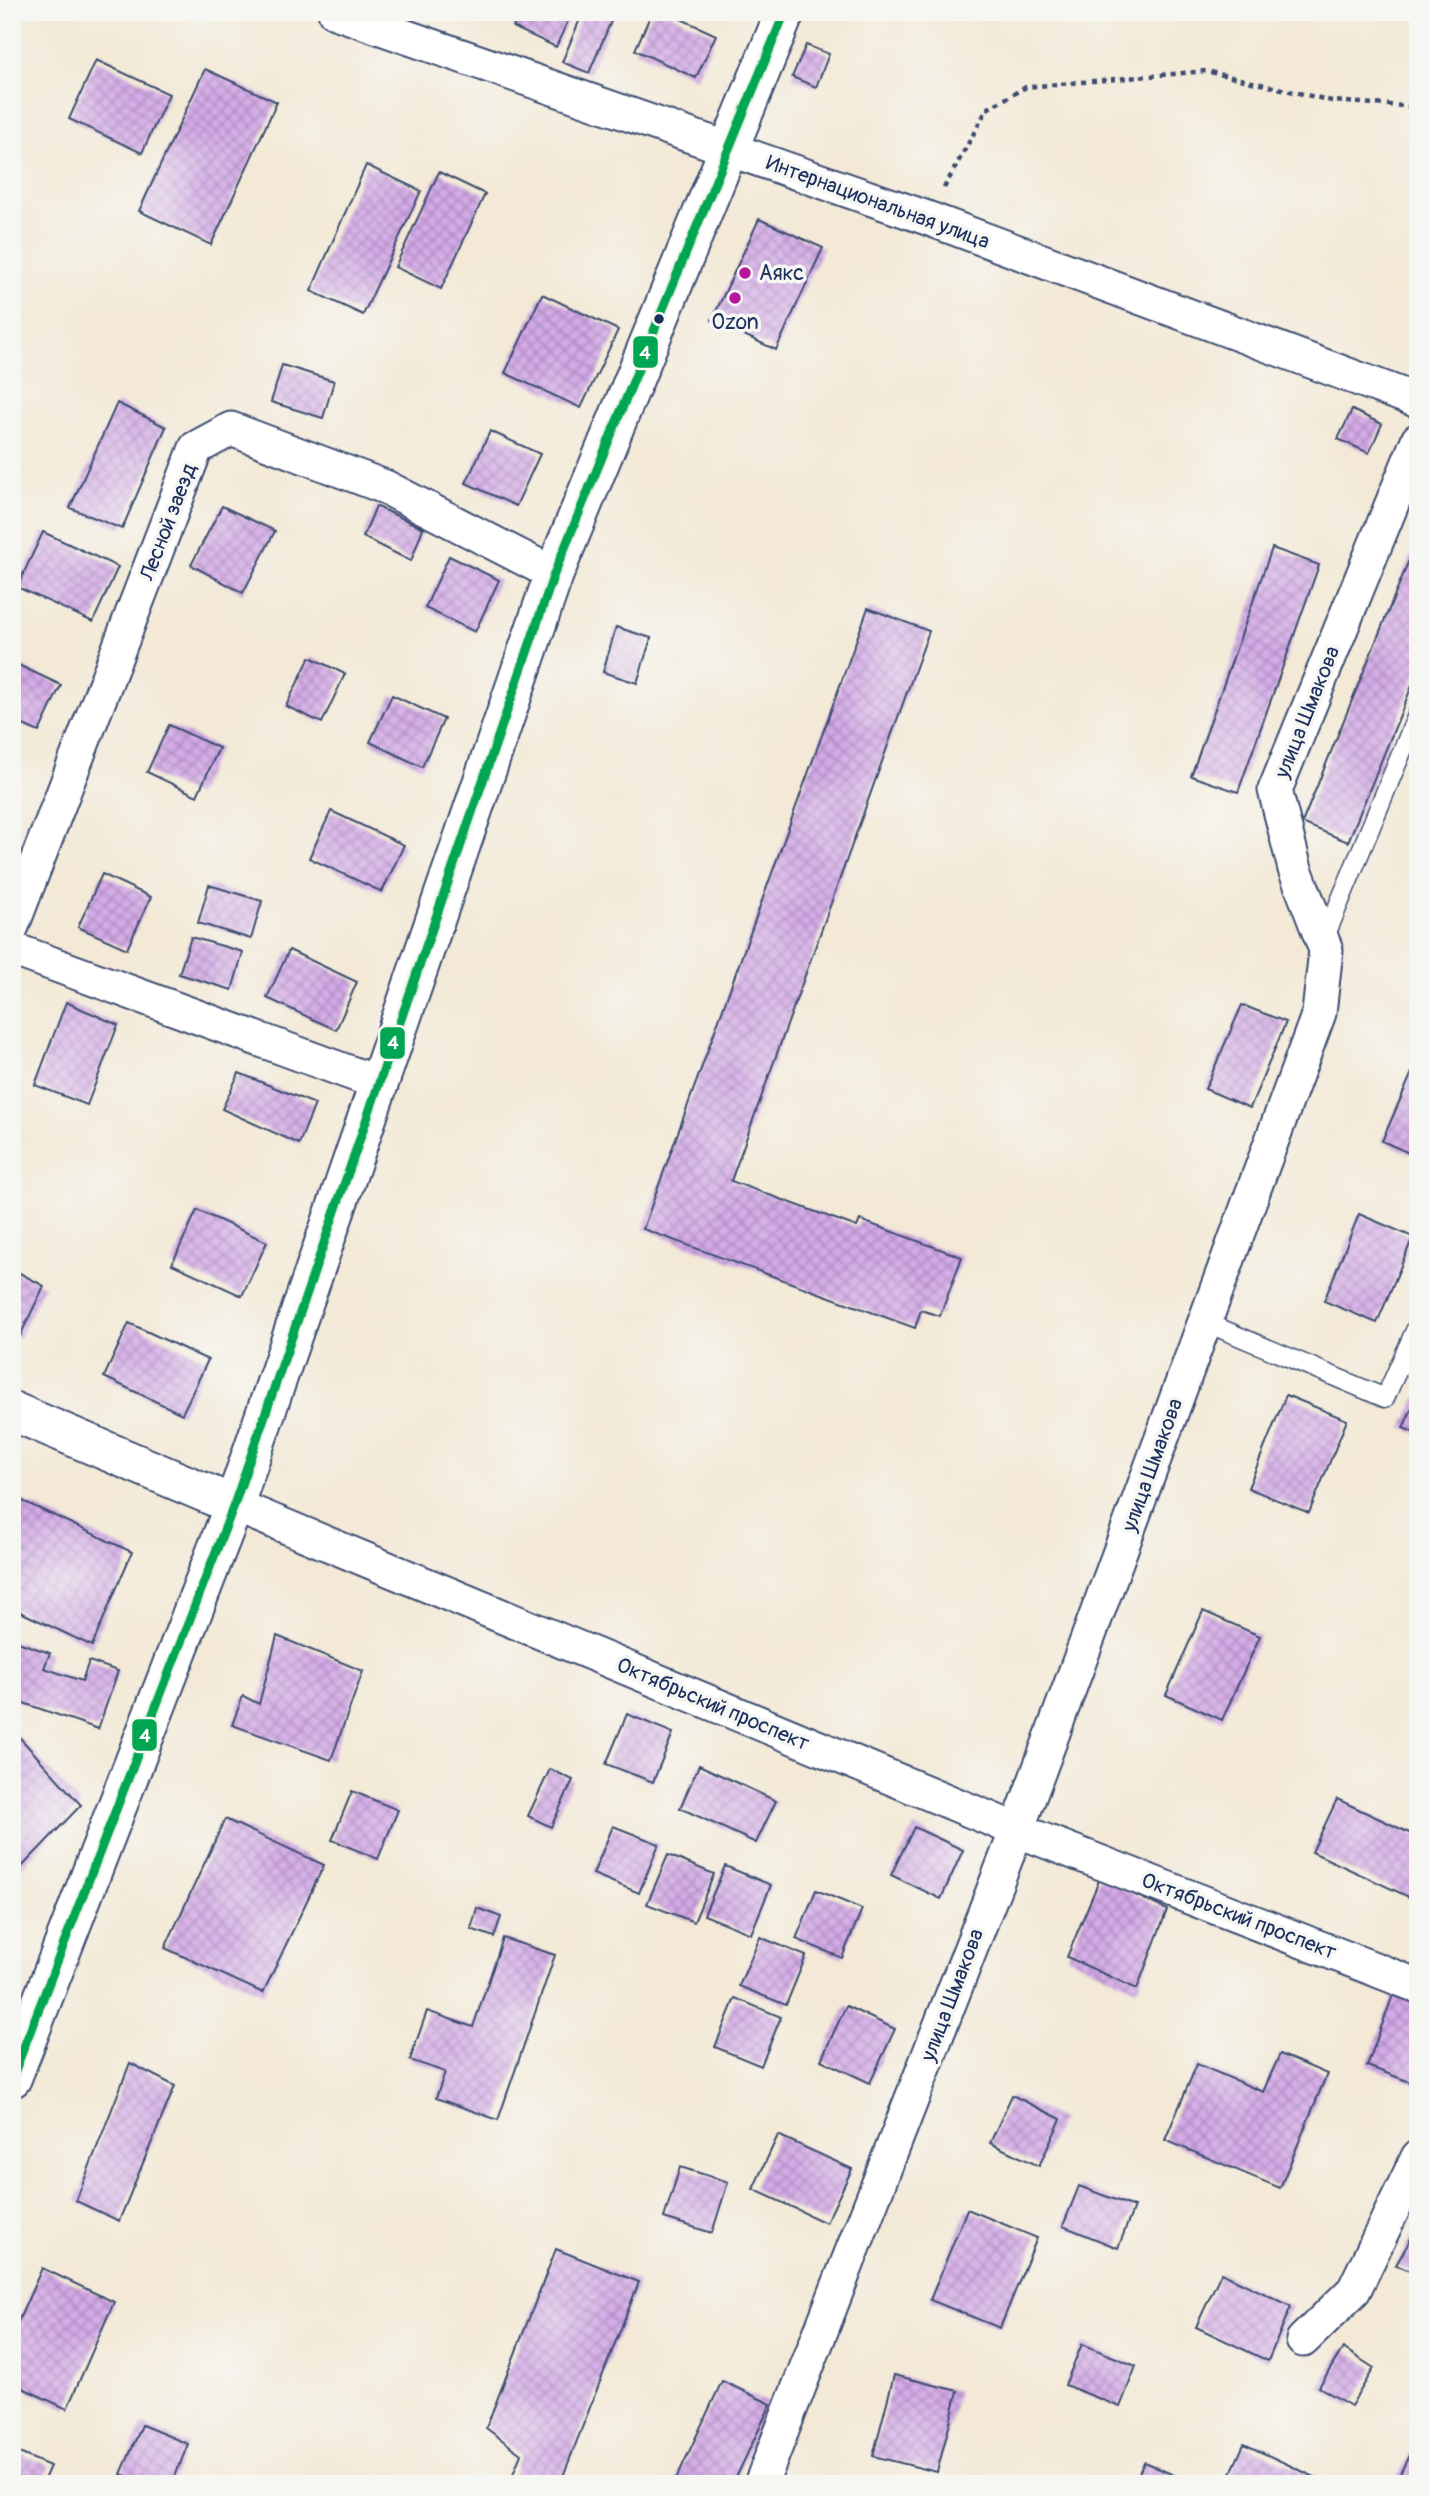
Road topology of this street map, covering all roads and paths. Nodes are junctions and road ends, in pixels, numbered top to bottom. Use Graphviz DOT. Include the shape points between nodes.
graph roads {
  1 [pos="335,12"];
  2 [pos="785,12"];
  3 [pos="1418,107"];
  4 [pos="730,149"];
  5 [pos="927,218"];
  6 [pos="1418,401"];
  7 [pos="1418,440"];
  8 [pos="554,574"];
  9 [pos="1418,713"];
  10 [pos="12,926"];
  11 [pos="1323,942"];
  12 [pos="12,949"];
  13 [pos="380,1084"];
  14 [pos="1205,1322"];
  15 [pos="1418,1324"];
  16 [pos="12,1411"];
  17 [pos="234,1504"];
  18 [pos="1017,1830"];
  19 [pos="1418,1986"];
  20 [pos="12,2078"];
  21 [pos="1418,2157"];
  22 [pos="1303,2340"];
  23 [pos="761,2484"];
  1 -- 4 [label="street, Интернациональная улица"];
  2 -- 4 [label="street"];
  3 -- 5 [label="path" via="1332,101 1206,71 1026,87 987,109"];
  4 -- 5 [label="street, Интернациональная улица"];
  4 -- 8 [label="street"];
  5 -- 6 [label="street, Интернациональная улица"];
  7 -- 11 [label="street, улица Шмакова" via="1275,790 1295,869"];
  8 -- 10 [label="street, Лесной заезд" via="385,487 231,429 196,448"];
  8 -- 13 [label="street"];
  9 -- 11 [label="lane"];
  11 -- 14 [label="street, улица Шмакова" via="1319,1013"];
  12 -- 13 [label="street"];
  13 -- 17 [label="street"];
  14 -- 15 [label="lane" via="1385,1398"];
  14 -- 18 [label="street, улица Шмакова"];
  16 -- 17 [label="street, Октябрьский проспект"];
  17 -- 18 [label="street, Октябрьский проспект"];
  17 -- 20 [label="street"];
  18 -- 19 [label="street, Октябрьский проспект"];
  18 -- 23 [label="street, улица Шмакова"];
  21 -- 22 [label="street" via="1354,2290"];
}
